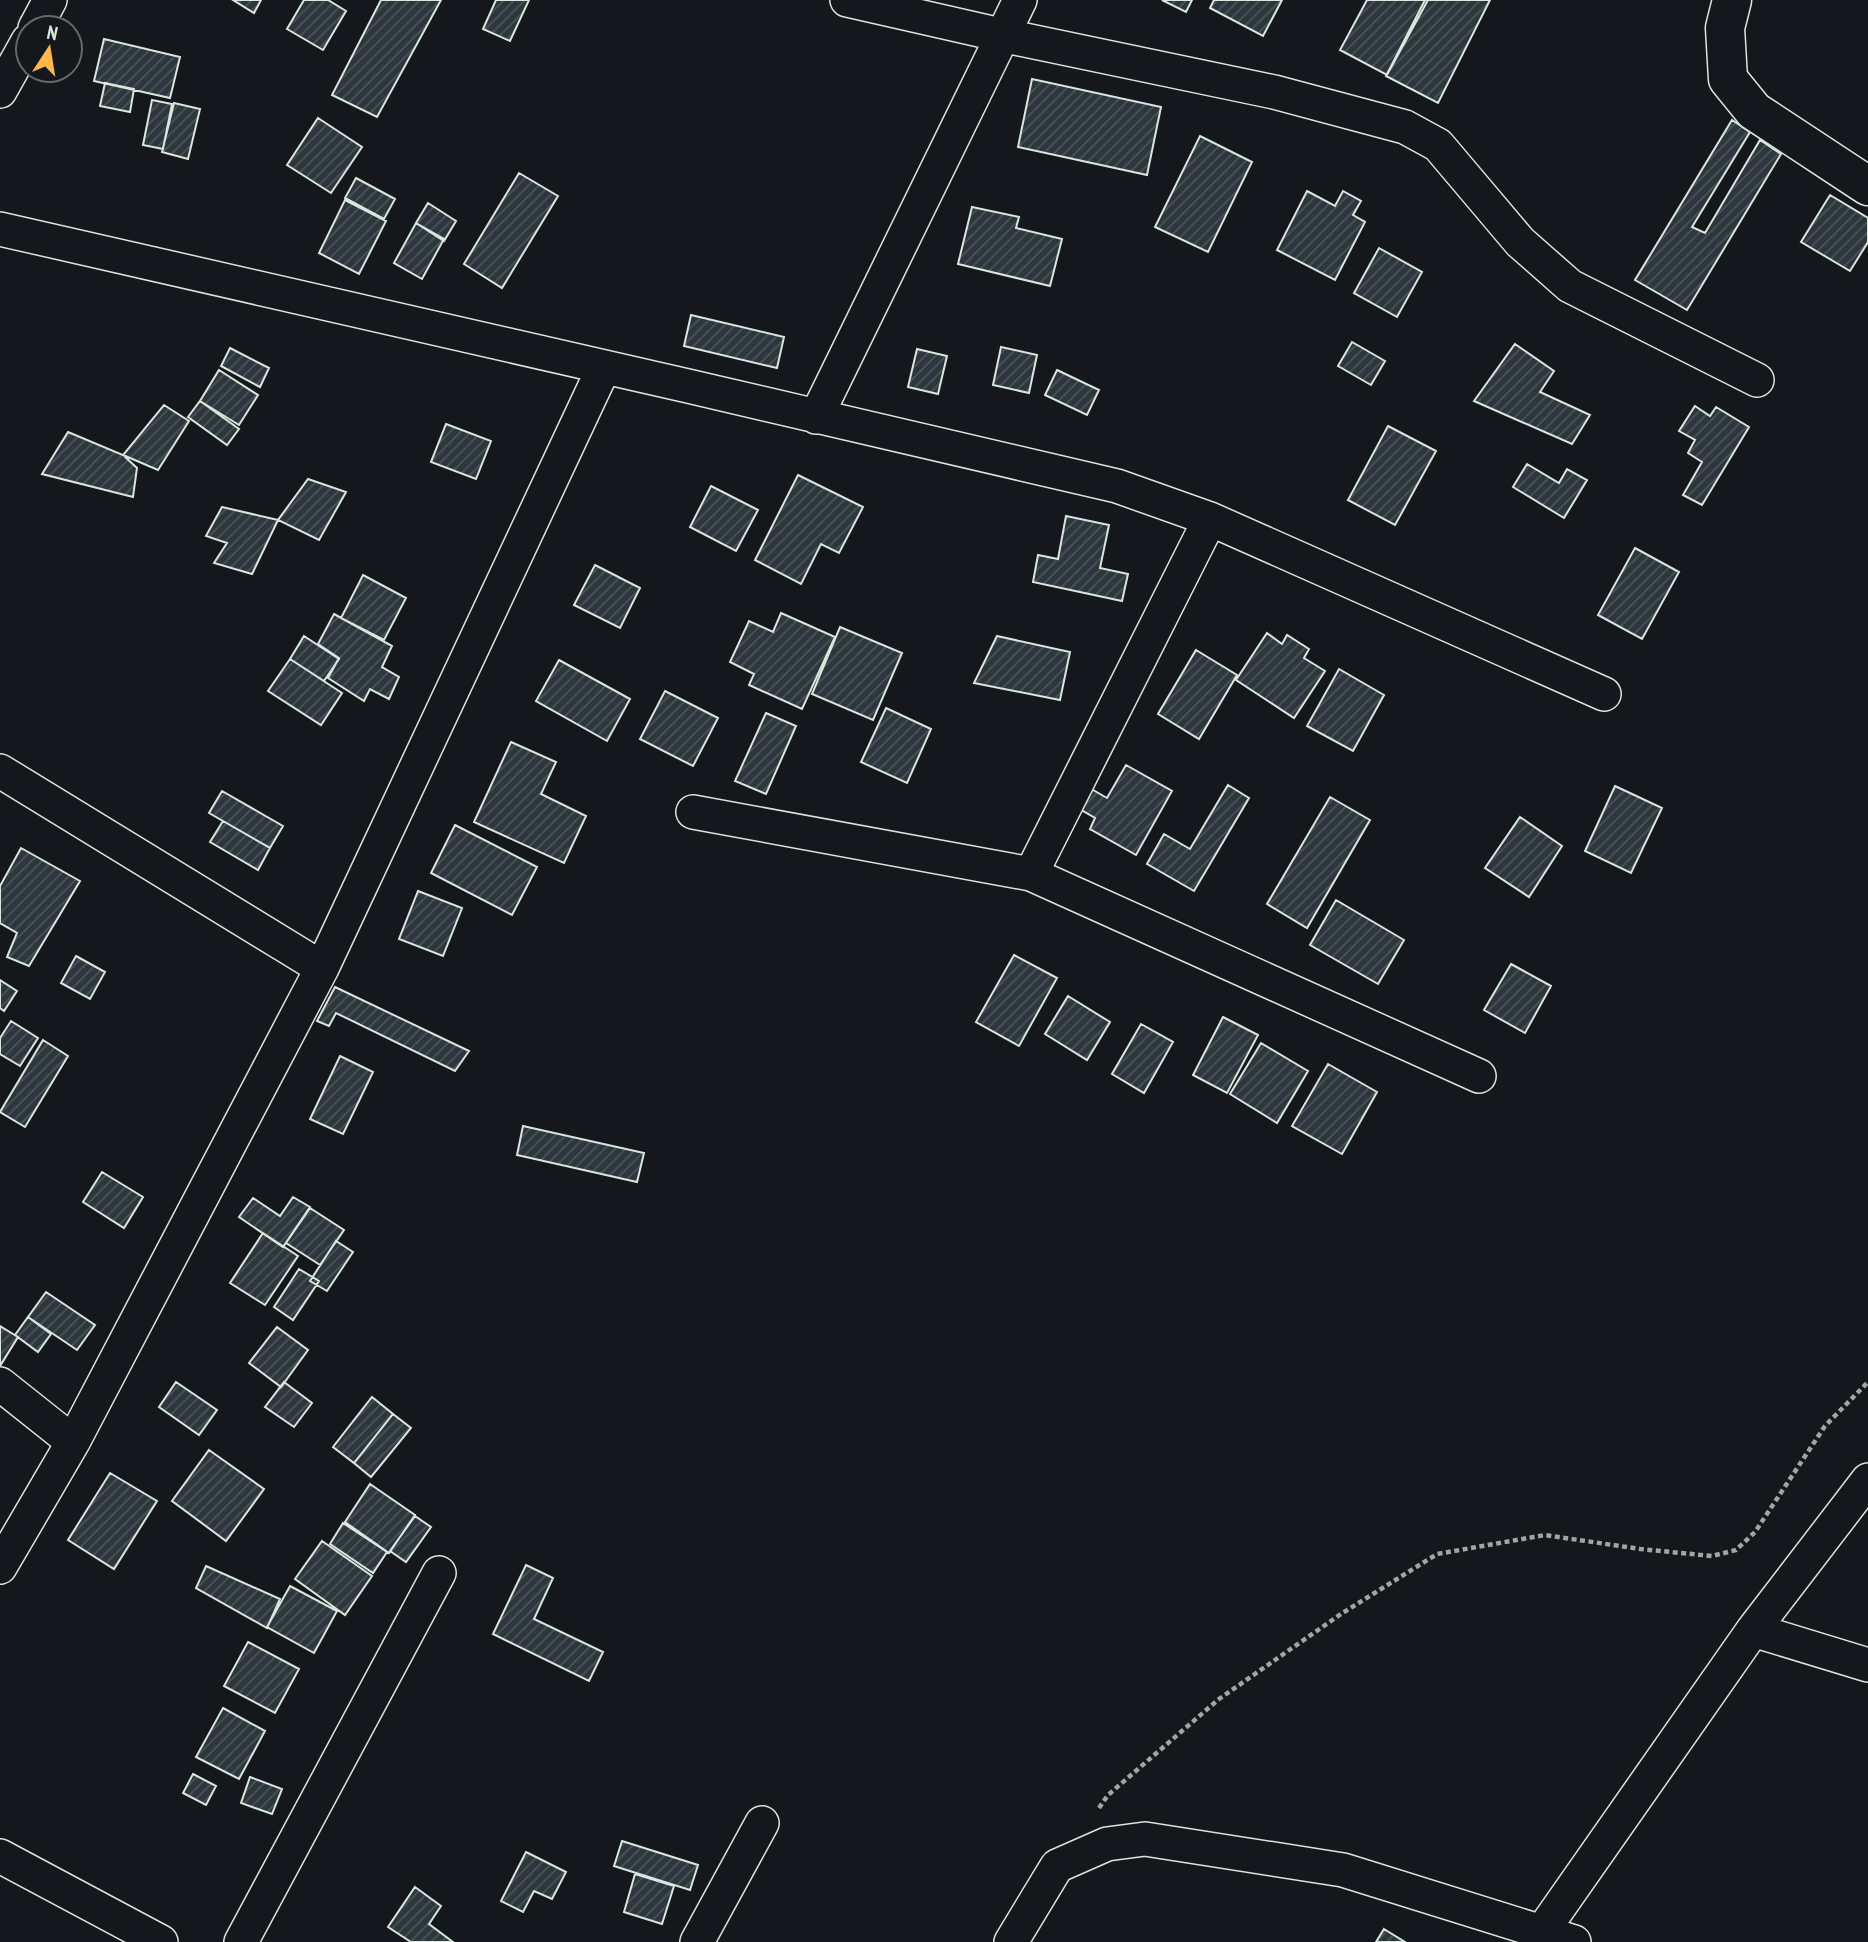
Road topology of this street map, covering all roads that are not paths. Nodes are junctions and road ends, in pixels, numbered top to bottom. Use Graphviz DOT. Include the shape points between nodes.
graph roads {
  1 [pos="848,0"];
  2 [pos="1020,0"];
  3 [pos="1732,0"];
  4 [pos="1001,36"];
  5 [pos="14,66"];
  6 [pos="0,91"];
  7 [pos="1868,186"];
  8 [pos="0,229"];
  9 [pos="604,367"];
  10 [pos="1757,380"];
  11 [pos="816,417"];
  12 [pos="1210,519"];
  13 [pos="1604,694"];
  14 [pos="0,771"];
  15 [pos="693,812"];
  16 [pos="1031,874"];
  17 [pos="322,968"];
  18 [pos="1479,1076"];
  19 [pos="0,1384"];
  20 [pos="73,1441"];
  21 [pos="1868,1479"];
  22 [pos="0,1567"];
  23 [pos="439,1573"];
  24 [pos="1753,1630"];
  25 [pos="1868,1665"];
  26 [pos="762,1823"];
  27 [pos="0,1856"];
  28 [pos="1541,1933"];
  29 [pos="162,1942"];
  30 [pos="241,1942"];
  31 [pos="697,1942"];
  32 [pos="1011,1942"];
  33 [pos="1574,1942"];
  1 -- 4 [label="street"];
  2 -- 4 [label="street"];
  3 -- 7 [label="street" via="1725,28 1728,79 1754,111"];
  4 -- 10 [label="street" via="1274,92 1405,127 1438,145 1520,242 1570,286"];
  4 -- 11 [label="street"];
  5 -- 6 [label="street"];
  8 -- 9 [label="street"];
  9 -- 11 [label="street"];
  9 -- 17 [label="street"];
  11 -- 12 [label="street" via="1117,486"];
  12 -- 13 [label="street"];
  12 -- 16 [label="street"];
  14 -- 17 [label="street"];
  15 -- 16 [label="street"];
  16 -- 18 [label="street"];
  17 -- 20 [label="street"];
  19 -- 20 [label="street"];
  20 -- 22 [label="street"];
  21 -- 24 [label="street"];
  23 -- 30 [label="street"];
  24 -- 25 [label="street"];
  24 -- 28 [label="street"];
  26 -- 31 [label="street"];
  27 -- 29 [label="street"];
  28 -- 32 [label="street" via="1343,1870 1145,1839 1107,1844 1057,1866"];
  28 -- 33 [label="street"];
}
